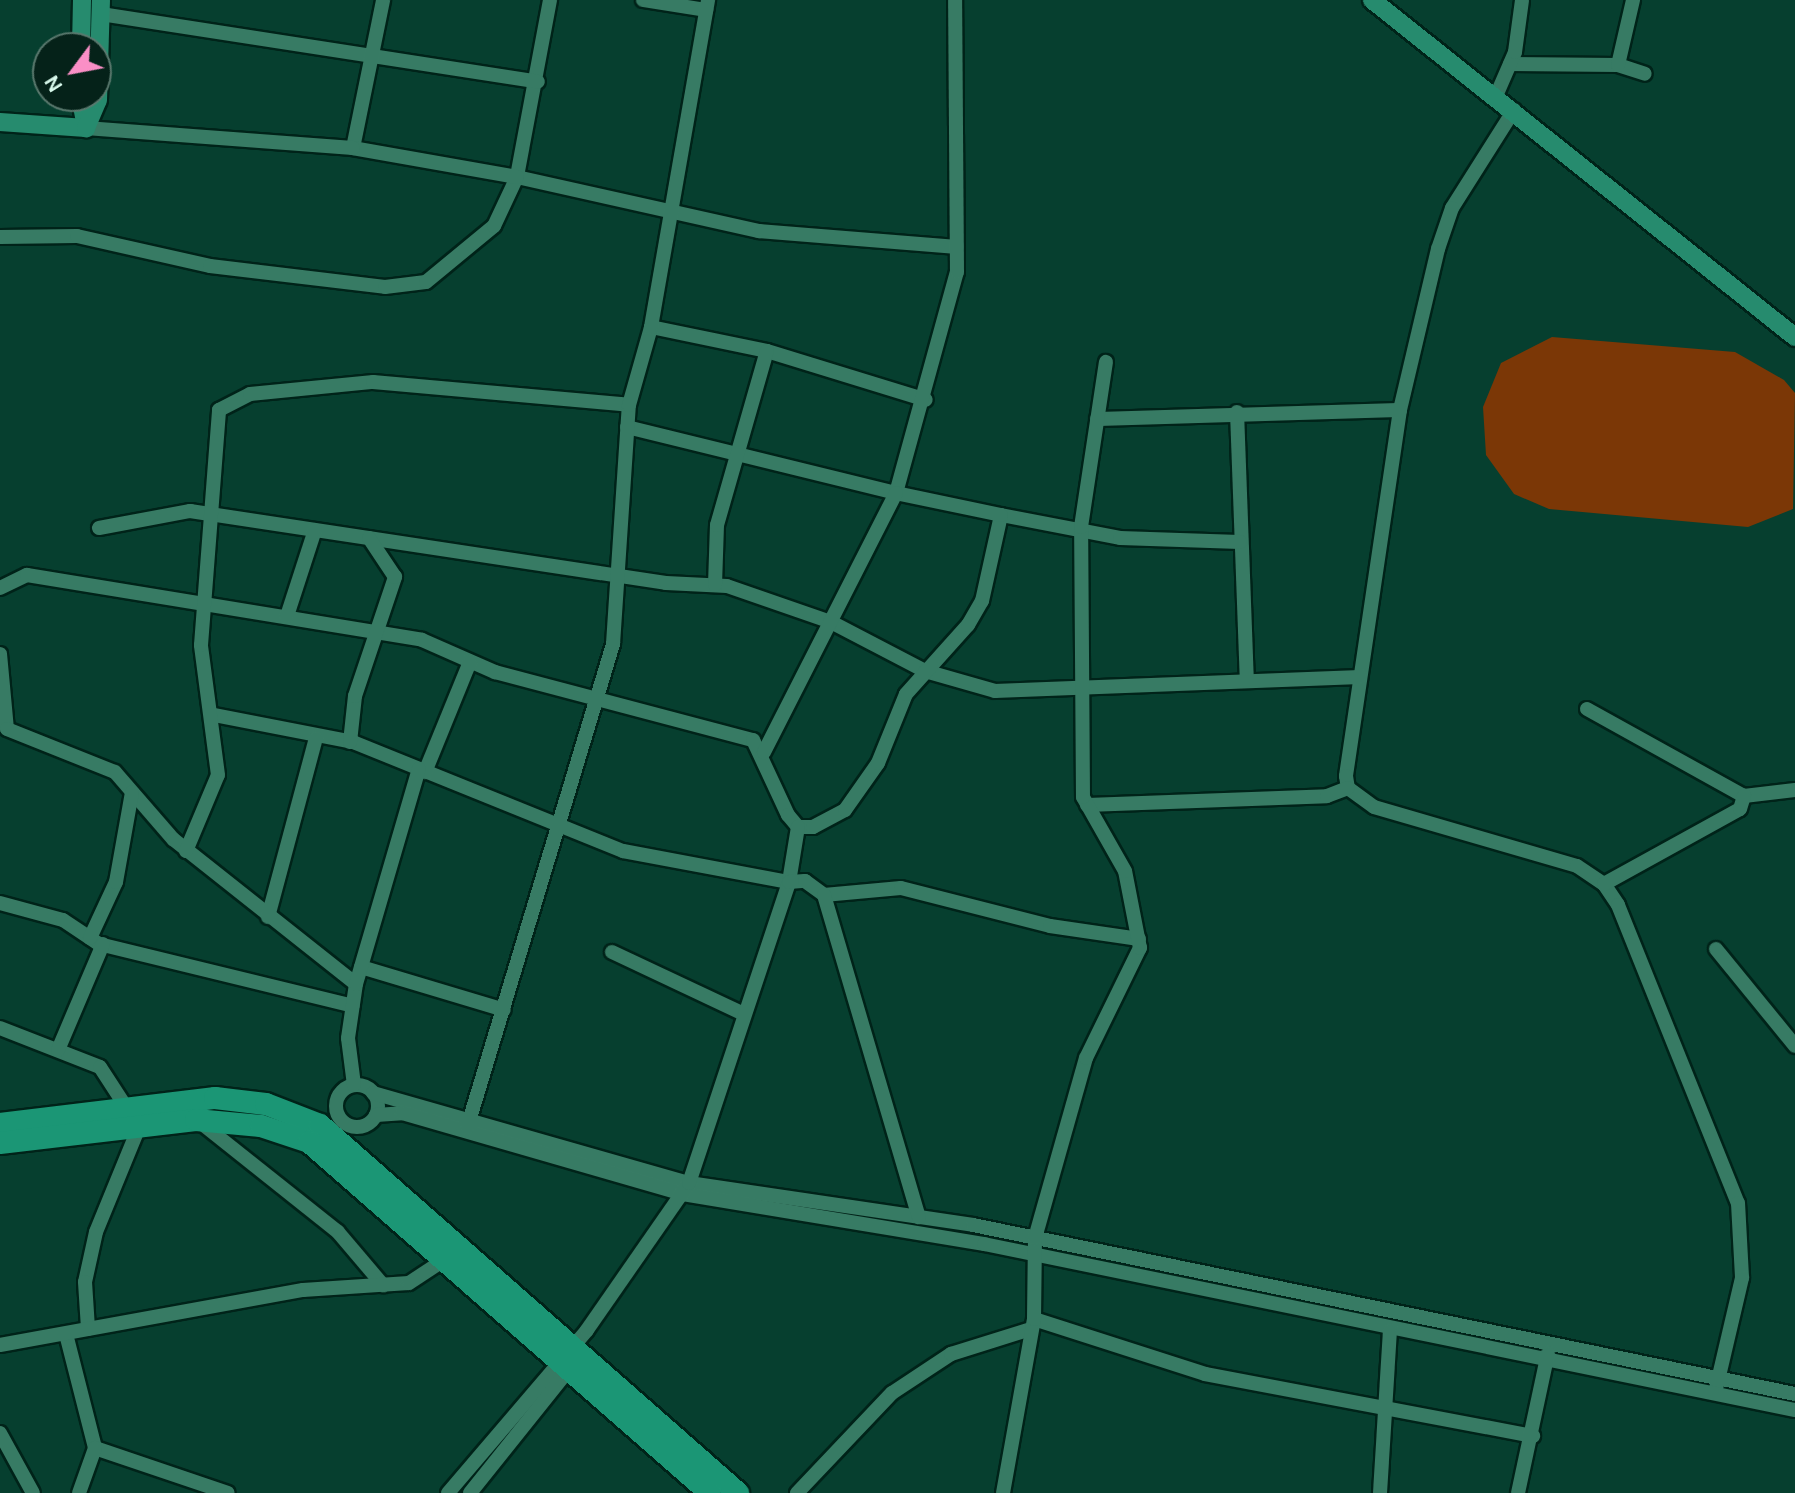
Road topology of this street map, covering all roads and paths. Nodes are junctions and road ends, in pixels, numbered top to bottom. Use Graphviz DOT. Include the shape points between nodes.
graph roads {
  1 [pos="82,0"];
  2 [pos="383,0"];
  3 [pos="550,0"];
  4 [pos="643,0"];
  5 [pos="955,0"];
  6 [pos="1372,0"];
  7 [pos="1522,0"];
  8 [pos="1633,0"];
  9 [pos="707,5"];
  10 [pos="101,7"];
  11 [pos="81,32"];
  12 [pos="372,58"];
  13 [pos="1510,64"];
  14 [pos="1618,65"];
  15 [pos="1645,74"];
  16 [pos="538,82"];
  17 [pos="1496,96"];
  18 [pos="1514,110"];
  19 [pos="83,112"];
  20 [pos="0,122"];
  21 [pos="86,128"];
  22 [pos="353,148"];
  23 [pos="517,177"];
  24 [pos="669,210"];
  25 [pos="0,237"];
  26 [pos="956,247"];
  27 [pos="651,327"];
  28 [pos="1795,337"];
  29 [pos="767,351"];
  30 [pos="1106,362"];
  31 [pos="926,400"];
  32 [pos="629,405"];
  33 [pos="1400,410"];
  34 [pos="1237,412"];
  35 [pos="1097,419"];
  36 [pos="627,427"];
  37 [pos="734,450"];
  38 [pos="896,493"];
  39 [pos="207,513"];
  40 [pos="1001,515"];
  41 [pos="1081,527"];
  42 [pos="99,528"];
  43 [pos="315,530"];
  44 [pos="369,538"];
  45 [pos="1240,542"];
  46 [pos="615,576"];
  47 [pos="715,585"];
  48 [pos="0,588"];
  49 [pos="208,601"];
  50 [pos="287,616"];
  51 [pos="831,622"];
  52 [pos="373,633"];
  53 [pos="0,654"];
  54 [pos="470,662"];
  55 [pos="925,671"];
  56 [pos="1360,677"];
  57 [pos="1247,680"];
  58 [pos="1082,688"];
  59 [pos="596,700"];
  60 [pos="1587,709"];
  61 [pos="214,715"];
  62 [pos="3,732"];
  63 [pos="316,738"];
  64 [pos="350,742"];
  65 [pos="764,752"];
  66 [pos="422,770"];
  67 [pos="1348,788"];
  68 [pos="1795,790"];
  69 [pos="132,792"];
  70 [pos="1744,796"];
  71 [pos="1087,805"];
  72 [pos="556,825"];
  73 [pos="798,827"];
  74 [pos="186,851"];
  75 [pos="789,882"];
  76 [pos="1604,884"];
  77 [pos="824,895"];
  78 [pos="0,903"];
  79 [pos="268,917"];
  80 [pos="1139,939"];
  81 [pos="96,941"];
  82 [pos="1716,949"];
  83 [pos="612,952"];
  84 [pos="361,967"];
  85 [pos="356,984"];
  86 [pos="353,1006"];
  87 [pos="504,1010"];
  88 [pos="744,1014"];
  89 [pos="0,1028"];
  90 [pos="1795,1046"];
  91 [pos="58,1050"];
  92 [pos="354,1085"];
  93 [pos="373,1093"];
  94 [pos="336,1103"];
  95 [pos="192,1110"];
  96 [pos="376,1115"];
  97 [pos="135,1117"];
  98 [pos="0,1124"];
  99 [pos="467,1125"];
  100 [pos="363,1127"];
  101 [pos="314,1134"];
  102 [pos="0,1143"];
  103 [pos="344,1156"];
  104 [pos="685,1189"];
  105 [pos="919,1217"];
  106 [pos="1035,1238"];
  107 [pos="1040,1256"];
  108 [pos="447,1258"];
  109 [pos="383,1285"];
  110 [pos="1033,1324"];
  111 [pos="88,1329"];
  112 [pos="1390,1330"];
  113 [pos="66,1334"];
  114 [pos="1548,1342"];
  115 [pos="0,1345"];
  116 [pos="573,1351"];
  117 [pos="1547,1360"];
  118 [pos="1719,1378"];
  119 [pos="1715,1393"];
  120 [pos="1795,1394"];
  121 [pos="1795,1410"];
  122 [pos="1390,1414"];
  123 [pos="0,1433"];
  124 [pos="1533,1436"];
  125 [pos="95,1448"];
  126 [pos="1009,1492"];
  127 [pos="33,1493"];
  128 [pos="79,1493"];
  129 [pos="228,1493"];
  130 [pos="448,1493"];
  131 [pos="470,1493"];
  132 [pos="710,1493"];
  133 [pos="738,1493"];
  134 [pos="797,1493"];
  135 [pos="1380,1493"];
  136 [pos="1518,1493"];
  1 -- 11 [label="main road"];
  2 -- 12 [label="street"];
  3 -- 16 [label="street"];
  4 -- 9 [label="street"];
  5 -- 26 [label="street"];
  6 -- 17 [label="main road"];
  7 -- 13 [label="street"];
  8 -- 14 [label="street"];
  9 -- 24 [label="street"];
  10 -- 12 [label="street"];
  10 -- 21 [label="main road" via="98,100"];
  12 -- 16 [label="street"];
  12 -- 22 [label="street"];
  13 -- 14 [label="street"];
  13 -- 17 [label="street"];
  14 -- 15 [label="street"];
  16 -- 23 [label="street"];
  17 -- 18 [label="main road"];
  18 -- 28 [label="main road"];
  18 -- 33 [label="street" via="1452,208"];
  19 -- 21 [label="main road"];
  20 -- 21 [label="main road"];
  21 -- 22 [label="street"];
  22 -- 23 [label="street"];
  23 -- 24 [label="street"];
  23 -- 25 [label="street" via="494,226 426,282 385,287 210,266 77,236"];
  24 -- 26 [label="street" via="759,231"];
  24 -- 27 [label="street"];
  26 -- 31 [label="street"];
  27 -- 29 [label="street"];
  27 -- 32 [label="street"];
  29 -- 31 [label="street"];
  29 -- 37 [label="street"];
  30 -- 35 [label="street"];
  31 -- 38 [label="street"];
  32 -- 36 [label="street"];
  32 -- 39 [label="street" via="373,382 250,394 219,410 212,428"];
  33 -- 34 [label="street"];
  33 -- 56 [label="street"];
  34 -- 35 [label="street"];
  34 -- 45 [label="street"];
  35 -- 41 [label="street"];
  36 -- 37 [label="street"];
  36 -- 46 [label="street"];
  37 -- 38 [label="street"];
  37 -- 47 [label="street" via="717,525"];
  38 -- 40 [label="street"];
  38 -- 51 [label="street"];
  39 -- 42 [label="street"];
  39 -- 43 [label="street"];
  39 -- 49 [label="street"];
  40 -- 41 [label="street"];
  40 -- 55 [label="street" via="982,601"];
  41 -- 45 [label="street" via="1166,543"];
  41 -- 58 [label="street"];
  43 -- 44 [label="street"];
  43 -- 50 [label="street"];
  44 -- 46 [label="street"];
  44 -- 52 [label="street" via="395,577"];
  45 -- 57 [label="street"];
  46 -- 47 [label="street"];
  46 -- 59 [label="street" via="613,644"];
  47 -- 51 [label="street"];
  48 -- 49 [label="street" via="27,575"];
  49 -- 50 [label="street"];
  49 -- 61 [label="street" via="201,676"];
  50 -- 52 [label="street"];
  51 -- 55 [label="street"];
  51 -- 65 [label="street"];
  52 -- 54 [label="street" via="422,640"];
  52 -- 64 [label="street"];
  53 -- 62 [label="street"];
  54 -- 59 [label="street"];
  54 -- 66 [label="street"];
  55 -- 58 [label="street" via="995,691"];
  55 -- 73 [label="street" via="890,723 878,763 845,810"];
  56 -- 57 [label="street"];
  56 -- 67 [label="street"];
  57 -- 58 [label="street"];
  58 -- 71 [label="street"];
  59 -- 65 [label="street" via="753,740"];
  59 -- 72 [label="street"];
  60 -- 70 [label="street"];
  61 -- 63 [label="street"];
  61 -- 74 [label="street" via="218,775"];
  62 -- 69 [label="street" via="115,772"];
  63 -- 64 [label="street"];
  63 -- 79 [label="street"];
  64 -- 66 [label="street"];
  65 -- 73 [label="street"];
  66 -- 72 [label="street"];
  66 -- 84 [label="street"];
  67 -- 71 [label="street" via="1327,796"];
  67 -- 76 [label="street" via="1374,807 1577,866"];
  68 -- 70 [label="street"];
  69 -- 74 [label="street"];
  69 -- 81 [label="street" via="116,882"];
  70 -- 76 [label="street" via="1740,809"];
  71 -- 80 [label="street" via="1125,871"];
  72 -- 75 [label="street" via="623,851"];
  72 -- 87 [label="street"];
  73 -- 75 [label="street"];
  74 -- 79 [label="street"];
  75 -- 77 [label="street" via="805,881"];
  75 -- 88 [label="street"];
  76 -- 118 [label="street" via="1630,929 1738,1203 1742,1278"];
  77 -- 80 [label="street" via="901,888 1050,926"];
  77 -- 105 [label="street"];
  78 -- 81 [label="street" via="63,920"];
  79 -- 85 [label="street"];
  80 -- 106 [label="street" via="1086,1058"];
  81 -- 86 [label="street"];
  81 -- 91 [label="street"];
  82 -- 90 [label="street"];
  83 -- 88 [label="street"];
  84 -- 85 [label="street"];
  84 -- 87 [label="street"];
  85 -- 86 [label="street"];
  86 -- 92 [label="street"];
  87 -- 99 [label="street"];
  88 -- 104 [label="street"];
  89 -- 91 [label="street"];
  91 -- 97 [label="street" via="109,1073"];
  92 -- 93 [label="street"];
  92 -- 94 [label="street"];
  93 -- 96 [label="street"];
  93 -- 99 [label="street"];
  94 -- 100 [label="street" via="343,1122"];
  94 -- 101 [label="street"];
  95 -- 97 [label="highway"];
  95 -- 101 [label="highway"];
  95 -- 109 [label="street" via="338,1232"];
  96 -- 99 [label="street" via="402,1113"];
  96 -- 100 [label="street"];
  97 -- 98 [label="highway"];
  97 -- 102 [label="highway"];
  97 -- 111 [label="street" via="96,1232 85,1282"];
  99 -- 104 [label="street"];
  100 -- 103 [label="street"];
  101 -- 103 [label="highway"];
  103 -- 108 [label="highway"];
  103 -- 116 [label="highway"];
  104 -- 105 [label="street"];
  104 -- 107 [label="street"];
  104 -- 116 [label="street"];
  105 -- 106 [label="street"];
  106 -- 107 [label="street"];
  106 -- 114 [label="street"];
  107 -- 110 [label="street"];
  107 -- 112 [label="street"];
  108 -- 109 [label="street" via="409,1283"];
  108 -- 116 [label="highway"];
  109 -- 111 [label="street" via="303,1290"];
  110 -- 122 [label="street" via="1205,1374 1246,1376"];
  110 -- 126 [label="street"];
  110 -- 134 [label="street" via="951,1354 892,1393"];
  111 -- 113 [label="street"];
  112 -- 117 [label="street"];
  112 -- 122 [label="street"];
  113 -- 115 [label="street"];
  113 -- 125 [label="street"];
  114 -- 117 [label="street"];
  114 -- 118 [label="street"];
  116 -- 130 [label="street"];
  116 -- 131 [label="street"];
  116 -- 132 [label="highway"];
  116 -- 133 [label="highway"];
  117 -- 119 [label="street"];
  117 -- 124 [label="street"];
  118 -- 119 [label="street"];
  118 -- 120 [label="street"];
  119 -- 121 [label="street"];
  122 -- 124 [label="street"];
  122 -- 135 [label="street"];
  123 -- 127 [label="street"];
  124 -- 136 [label="street"];
  125 -- 128 [label="street"];
  125 -- 129 [label="street"];
}
